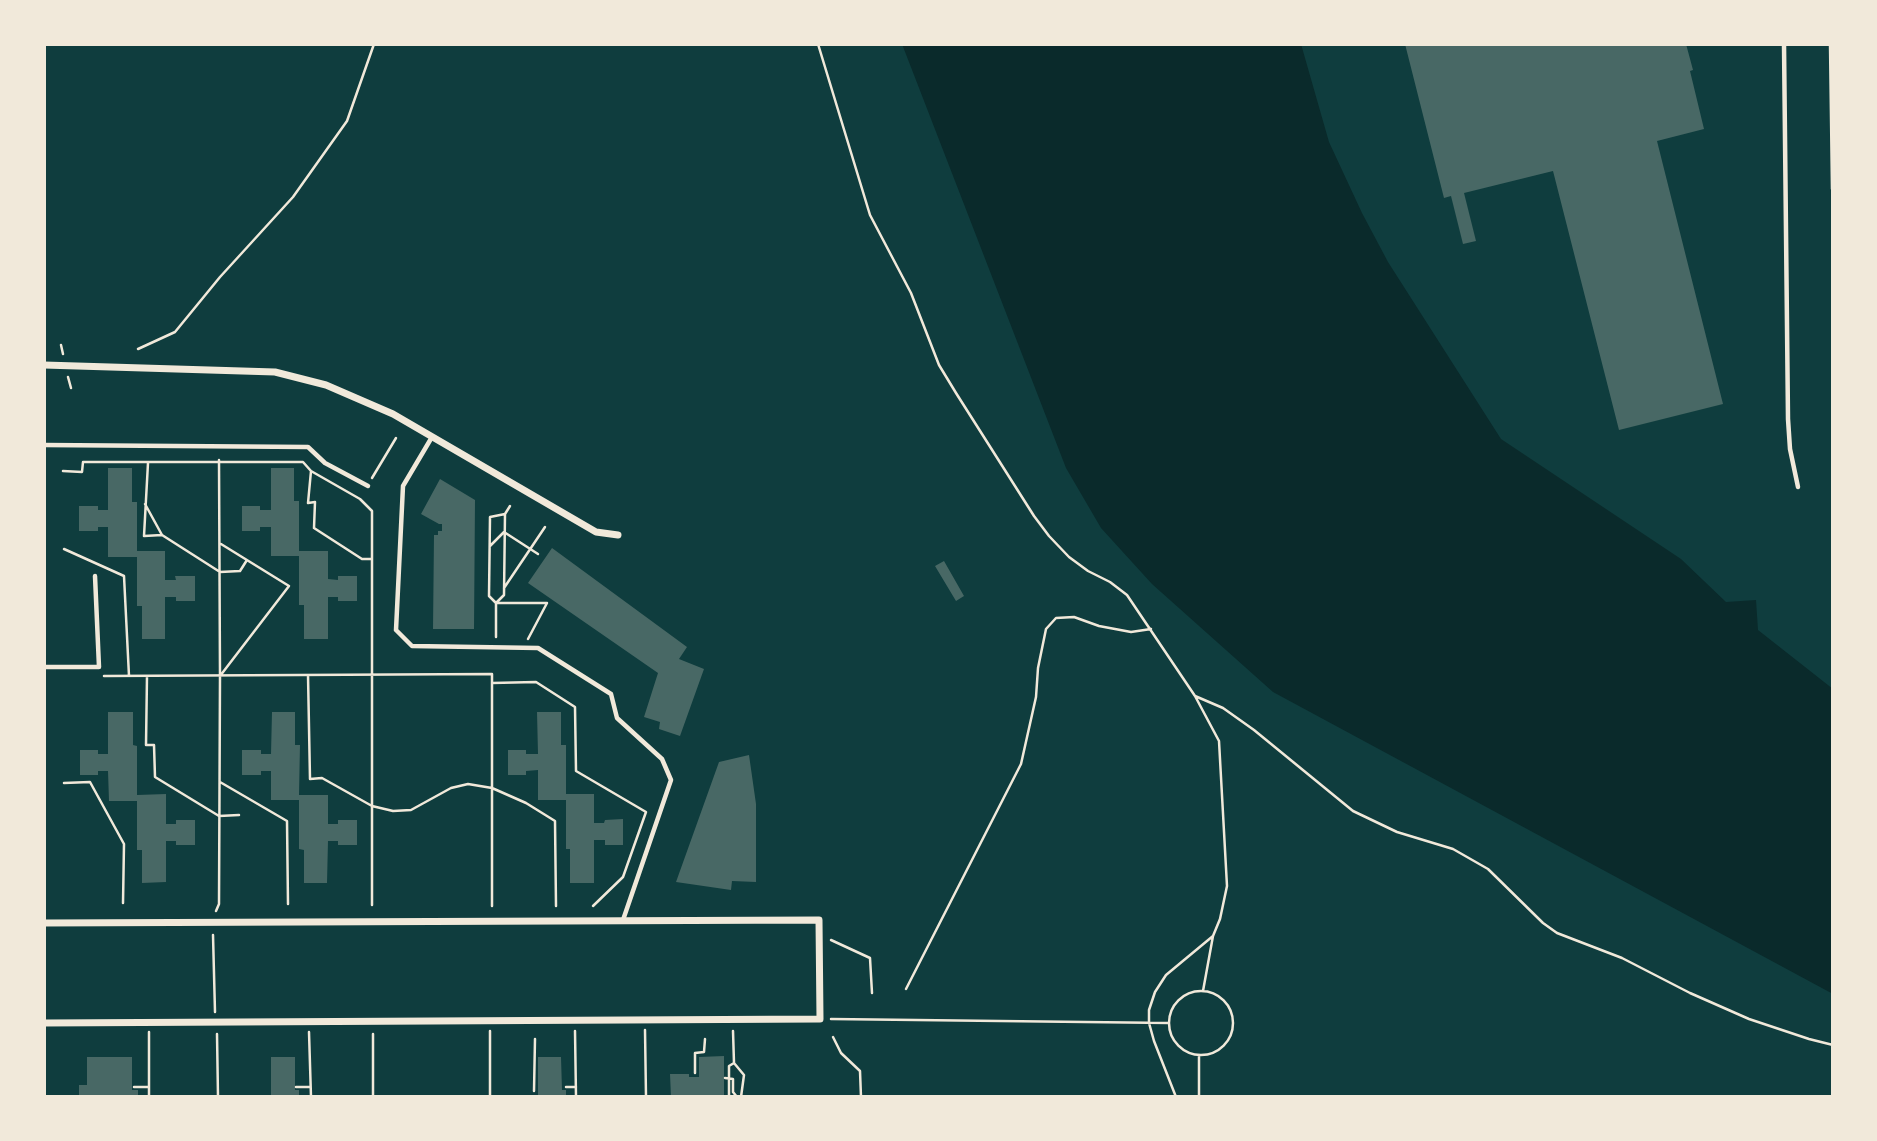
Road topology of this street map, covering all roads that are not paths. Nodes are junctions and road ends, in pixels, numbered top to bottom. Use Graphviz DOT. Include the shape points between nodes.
graph roads {
  1 [pos="1784,44"];
  2 [pos="1831,44"];
  3 [pos="1833,189"];
  4 [pos="44,365"];
  5 [pos="432,437"];
  6 [pos="44,445"];
  7 [pos="368,486"];
  8 [pos="1798,487"];
  9 [pos="618,535"];
  10 [pos="95,576"];
  11 [pos="44,667"];
  12 [pos="623,921"];
  13 [pos="44,923"];
  14 [pos="44,1023"];
  1 -- 8 [label="lane" via="1788,419"];
  2 -- 3 [label="lane"];
  4 -- 5 [label="street" via="275,372 326,385"];
  5 -- 9 [label="street" via="596,532"];
  5 -- 12 [label="lane" via="403,486 396,630 412,646 538,648 611,694 617,718 662,759 671,780"];
  6 -- 7 [label="lane" via="308,447 325,463"];
  10 -- 11 [label="lane" via="99,667"];
  12 -- 13 [label="street"];
  12 -- 14 [label="street" via="819,920 820,1019"];
}
